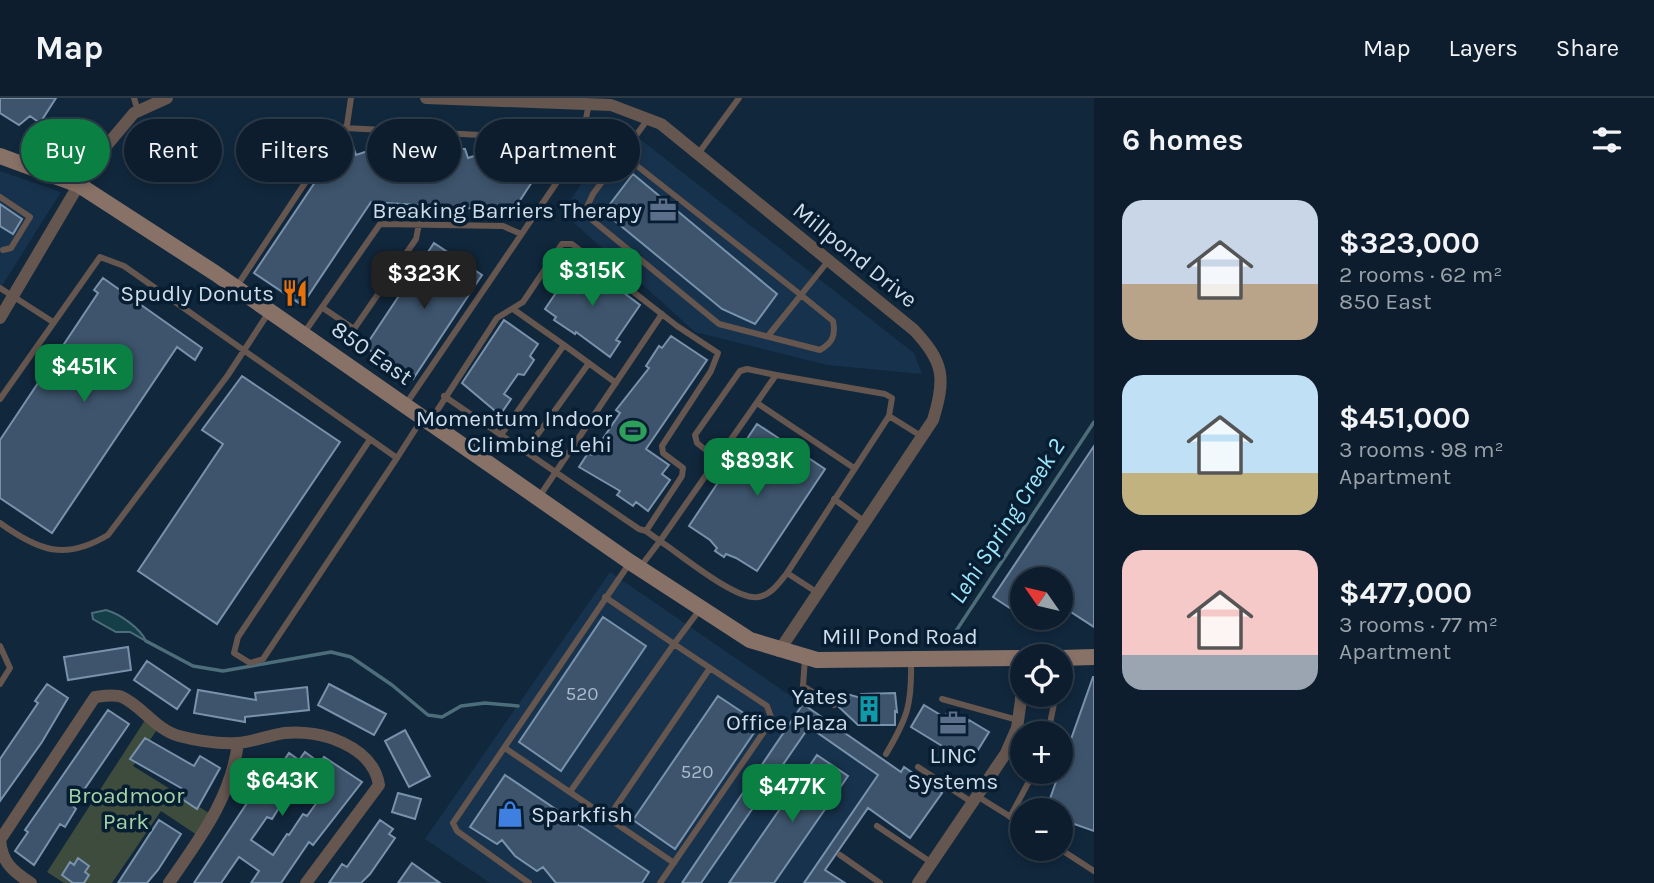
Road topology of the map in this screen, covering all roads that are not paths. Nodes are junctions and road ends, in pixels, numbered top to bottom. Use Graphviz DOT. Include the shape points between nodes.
graph roads {
  1 [pos="167,98"];
  2 [pos="351,98"];
  3 [pos="426,98"];
  4 [pos="738,98"];
  5 [pos="497,99"];
  6 [pos="535,100"];
  7 [pos="589,104"];
  8 [pos="135,107"];
  9 [pos="648,118"];
  10 [pos="347,119"];
  11 [pos="588,119"];
  12 [pos="353,128"];
  13 [pos="640,129"];
  14 [pos="475,135"];
  15 [pos="698,154"];
  16 [pos="0,156"];
  17 [pos="640,168"];
  18 [pos="306,182"];
  19 [pos="555,182"];
  20 [pos="602,182"];
  21 [pos="79,185"];
  22 [pos="0,197"];
  23 [pos="419,224"];
  24 [pos="522,234"];
  25 [pos="3,250"];
  26 [pos="828,260"];
  27 [pos="0,288"];
  28 [pos="236,288"];
  29 [pos="801,295"];
  30 [pos="13,297"];
  31 [pos="323,308"];
  32 [pos="513,309"];
  33 [pos="270,310"];
  34 [pos="662,314"];
  35 [pos="0,318"];
  36 [pos="53,322"];
  37 [pos="304,333"];
  38 [pos="768,337"];
  39 [pos="564,345"];
  40 [pos="244,352"];
  41 [pos="589,363"];
  42 [pos="776,375"];
  43 [pos="616,383"];
  44 [pos="444,396"];
  45 [pos="0,399"];
  46 [pos="757,403"];
  47 [pos="406,404"];
  48 [pos="889,416"];
  49 [pos="427,418"];
  50 [pos="501,435"];
  51 [pos="922,437"];
  52 [pos="369,441"];
  53 [pos="525,452"];
  54 [pos="397,458"];
  55 [pos="718,459"];
  56 [pos="854,468"];
  57 [pos="555,472"];
  58 [pos="539,497"];
  59 [pos="834,499"];
  60 [pos="865,522"];
  61 [pos="0,523"];
  62 [pos="646,531"];
  63 [pos="660,541"];
  64 [pos="635,565"];
  65 [pos="788,573"];
  66 [pos="818,593"];
  67 [pos="605,597"];
  68 [pos="701,608"];
  69 [pos="674,645"];
  70 [pos="0,646"];
  71 [pos="779,651"];
  72 [pos="1094,657"];
  73 [pos="804,658"];
  74 [pos="1010,658"];
  75 [pos="1073,658"];
  76 [pos="911,660"];
  77 [pos="710,668"];
  78 [pos="0,684"];
  79 [pos="942,699"];
  80 [pos="834,705"];
  81 [pos="1019,707"];
  82 [pos="1018,720"];
  83 [pos="238,743"];
  84 [pos="505,748"];
  85 [pos="886,754"];
  86 [pos="918,767"];
  87 [pos="570,792"];
  88 [pos="975,799"];
  89 [pos="1010,817"];
  90 [pos="608,818"];
  91 [pos="877,826"];
  92 [pos="840,855"];
  93 [pos="1,857"];
  94 [pos="1073,857"];
  95 [pos="674,863"];
  96 [pos="932,863"];
  97 [pos="1094,871"];
  98 [pos="31,883"];
  99 [pos="169,883"];
  100 [pos="306,883"];
  101 [pos="529,883"];
  102 [pos="660,883"];
  103 [pos="880,883"];
  104 [pos="918,883"];
  1 -- 8 [label="street"];
  2 -- 10 [label="lane"];
  3 -- 5 [label="street, Millpond Drive"];
  4 -- 15 [label="lane"];
  5 -- 6 [label="street, Millpond Drive"];
  6 -- 7 [label="street, Millpond Drive"];
  7 -- 9 [label="street, Millpond Drive" via="611,105"];
  7 -- 11 [label="lane"];
  8 -- 21 [label="street"];
  9 -- 13 [label="lane"];
  9 -- 15 [label="street, Millpond Drive"];
  12 -- 14 [label="lane"];
  15 -- 26 [label="street, Millpond Drive"];
  16 -- 21 [label="main road, 850 East"];
  17 -- 29 [label="lane"];
  18 -- 28 [label="lane"];
  19 -- 24 [label="lane"];
  20 -- 38 [label="lane" via="586,209 591,219 719,324"];
  21 -- 28 [label="main road, 850 East"];
  21 -- 30 [label="street"];
  22 -- 25 [label="lane" via="30,220 11,248"];
  23 -- 24 [label="lane" via="503,226"];
  23 -- 31 [label="lane" via="380,224"];
  23 -- 31 [label="lane" via="416,239 354,329"];
  24 -- 47 [label="lane"];
  26 -- 29 [label="lane"];
  26 -- 51 [label="street, Millpond Drive" via="914,330 935,353 942,374 941,396"];
  27 -- 30 [label="lane"];
  28 -- 33 [label="main road, 850 East"];
  29 -- 38 [label="lane"];
  29 -- 38 [label="lane" via="833,321 830,344 820,350"];
  30 -- 35 [label="street"];
  30 -- 36 [label="lane"];
  31 -- 37 [label="lane"];
  32 -- 34 [label="lane" via="566,243"];
  32 -- 39 [label="lane"];
  32 -- 44 [label="lane" via="497,318"];
  33 -- 37 [label="main road, 850 East"];
  33 -- 40 [label="lane"];
  34 -- 43 [label="lane"];
  34 -- 62 [label="lane" via="718,353 711,372 662,446 663,453 683,468 682,476"];
  36 -- 40 [label="lane" via="100,257 124,266"];
  36 -- 45 [label="lane"];
  37 -- 47 [label="main road, 850 East"];
  39 -- 41 [label="lane"];
  39 -- 50 [label="lane"];
  40 -- 52 [label="lane"];
  40 -- 61 [label="lane" via="108,536 88,548 55,551 27,542"];
  41 -- 43 [label="lane"];
  41 -- 53 [label="lane"];
  42 -- 46 [label="lane"];
  42 -- 48 [label="lane" via="885,394 892,398"];
  42 -- 55 [label="lane" via="740,371 695,435 697,443"];
  43 -- 57 [label="lane"];
  44 -- 49 [label="lane"];
  44 -- 50 [label="lane"];
  46 -- 55 [label="lane"];
  46 -- 56 [label="lane"];
  47 -- 49 [label="main road, 850 East"];
  48 -- 51 [label="lane"];
  48 -- 56 [label="lane"];
  49 -- 54 [label="lane"];
  49 -- 58 [label="main road, 850 East"];
  50 -- 53 [label="lane"];
  51 -- 60 [label="street, Millpond Drive"];
  52 -- 54 [label="lane"];
  52 -- 54 [label="lane" via="238,637 234,653 250,663 262,659"];
  53 -- 57 [label="lane"];
  55 -- 63 [label="lane"];
  56 -- 59 [label="lane"];
  57 -- 58 [label="lane"];
  57 -- 62 [label="lane"];
  58 -- 64 [label="main road, 850 East"];
  59 -- 60 [label="lane"];
  59 -- 65 [label="lane"];
  60 -- 66 [label="street, Millpond Drive"];
  62 -- 63 [label="lane"];
  63 -- 64 [label="lane"];
  63 -- 65 [label="lane" via="738,594 757,597 773,590"];
  64 -- 67 [label="lane"];
  64 -- 68 [label="main road, 850 East"];
  65 -- 66 [label="lane"];
  66 -- 71 [label="street, Millpond Drive"];
  67 -- 69 [label="lane"];
  67 -- 84 [label="lane"];
  68 -- 69 [label="lane"];
  68 -- 71 [label="main road, 850 East" via="750,640"];
  69 -- 77 [label="lane"];
  69 -- 87 [label="lane"];
  70 -- 78 [label="lane" via="10,668"];
  71 -- 73 [label="main road, Mill Pond Road"];
  72 -- 75 [label="main road"];
  73 -- 76 [label="main road, Mill Pond Road"];
  73 -- 80 [label="lane" via="803,686"];
  74 -- 76 [label="main road, Mill Pond Road"];
  76 -- 85 [label="lane" via="912,699"];
  77 -- 90 [label="lane"];
  77 -- 95 [label="lane" via="766,706 772,720"];
  79 -- 82 [label="lane"];
  81 -- 82 [label="street"];
  82 -- 88 [label="street" via="1006,753"];
  83 -- 93 [label="street" via="206,743 175,735 120,696 95,697 0,840"];
  83 -- 99 [label="street" via="229,787"];
  83 -- 100 [label="street" via="285,733 336,740 358,752 377,772 379,785"];
  84 -- 87 [label="lane"];
  84 -- 101 [label="lane" via="453,823 457,831"];
  86 -- 88 [label="lane"];
  87 -- 90 [label="lane"];
  88 -- 89 [label="lane"];
  88 -- 96 [label="street"];
  90 -- 95 [label="lane"];
  91 -- 96 [label="lane"];
  92 -- 103 [label="lane"];
  93 -- 98 [label="street"];
  94 -- 97 [label="lane"];
  95 -- 102 [label="lane"];
  96 -- 104 [label="street"];
}
